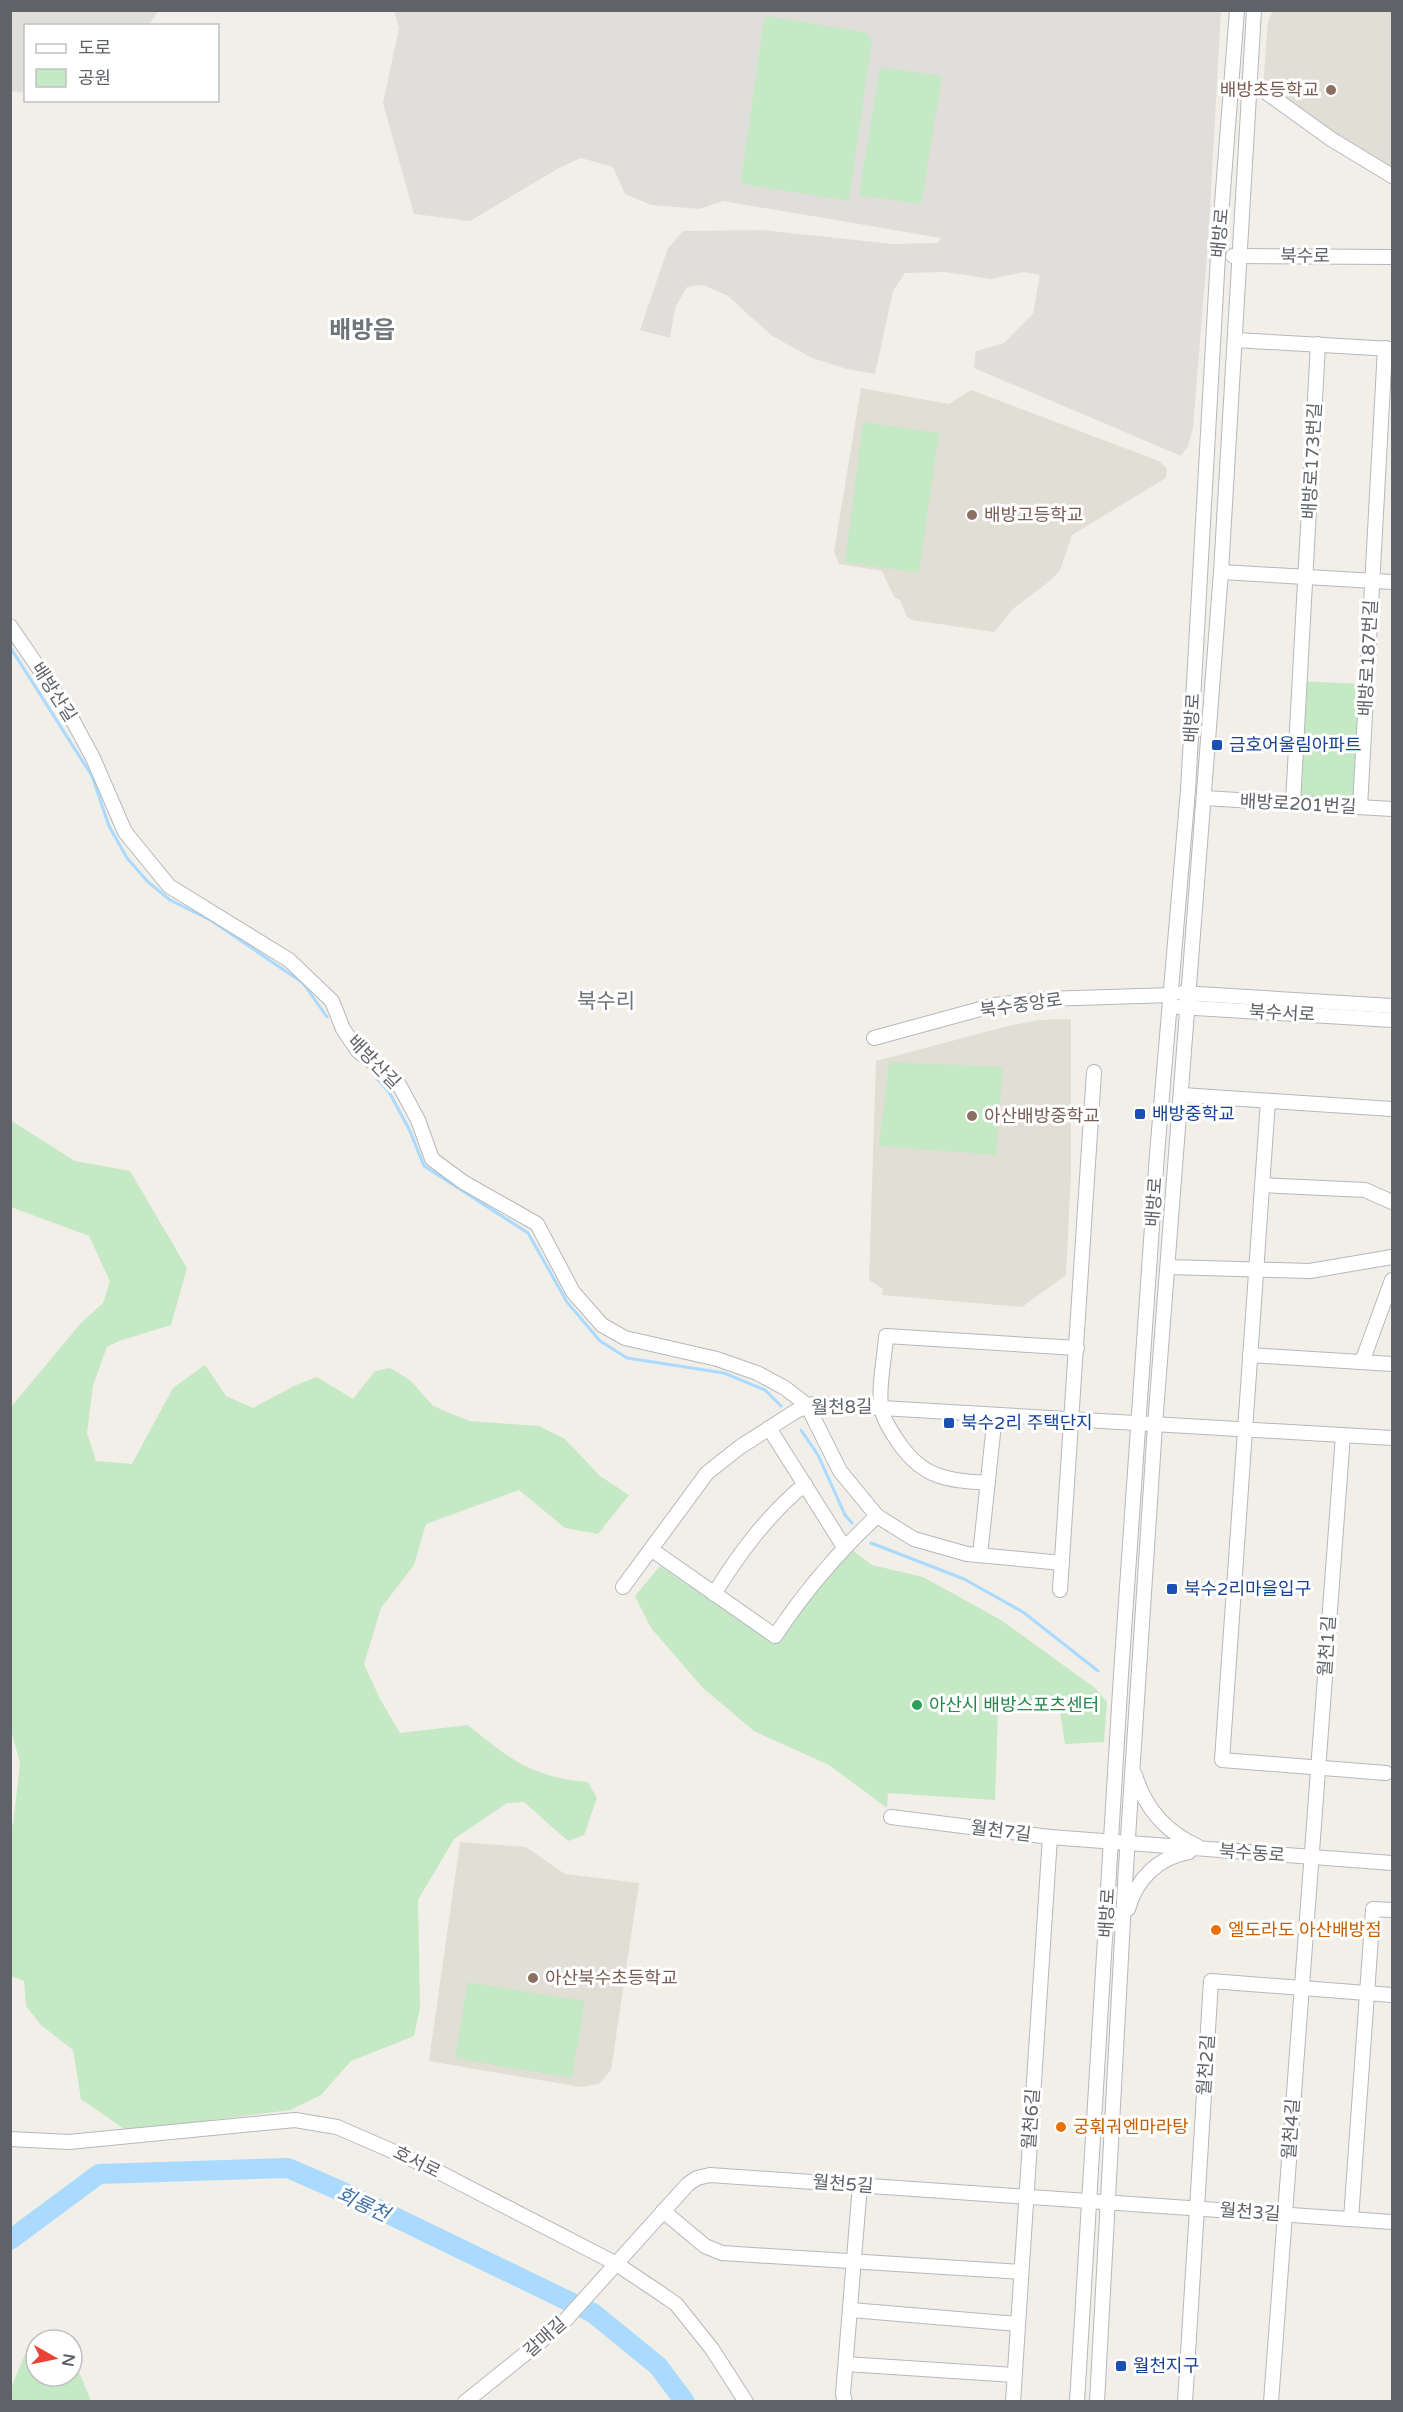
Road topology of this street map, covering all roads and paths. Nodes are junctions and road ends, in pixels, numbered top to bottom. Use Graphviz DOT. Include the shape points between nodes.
graph roads {
  1 [pos="1237,10"];
  2 [pos="1254,10"];
  3 [pos="1267,93"];
  4 [pos="1392,176"];
  5 [pos="1218,255"];
  6 [pos="1239,256"];
  7 [pos="1392,257"];
  8 [pos="1235,340"];
  9 [pos="1318,344"];
  10 [pos="1389,348"];
  11 [pos="1221,572"];
  12 [pos="1305,577"];
  13 [pos="1372,580"];
  14 [pos="1392,582"];
  15 [pos="10,626"];
  16 [pos="1204,798"];
  17 [pos="1293,803"];
  18 [pos="1360,807"];
  19 [pos="1392,809"];
  20 [pos="1171,998"];
  21 [pos="1189,1001"];
  22 [pos="1392,1006"];
  23 [pos="1392,1020"];
  24 [pos="874,1038"];
  25 [pos="1094,1072"];
  26 [pos="1182,1095"];
  27 [pos="1268,1101"];
  28 [pos="1392,1109"];
  29 [pos="1262,1185"];
  30 [pos="1392,1202"];
  31 [pos="1392,1257"];
  32 [pos="1168,1267"];
  33 [pos="1256,1271"];
  34 [pos="1392,1280"];
  35 [pos="1077,1348"];
  36 [pos="1250,1355"];
  37 [pos="1362,1362"];
  38 [pos="1392,1364"];
  39 [pos="807,1405"];
  40 [pos="881,1406"];
  41 [pos="995,1415"];
  42 [pos="1073,1420"];
  43 [pos="1138,1425"];
  44 [pos="1155,1425"];
  45 [pos="769,1428"];
  46 [pos="1244,1430"];
  47 [pos="1343,1435"];
  48 [pos="1392,1438"];
  49 [pos="988,1483"];
  50 [pos="805,1484"];
  51 [pos="877,1516"];
  52 [pos="844,1547"];
  53 [pos="652,1550"];
  54 [pos="980,1555"];
  55 [pos="1062,1563"];
  56 [pos="623,1587"];
  57 [pos="1060,1590"];
  58 [pos="714,1594"];
  59 [pos="1133,1766"];
  60 [pos="1318,1768"];
  61 [pos="1386,1773"];
  62 [pos="891,1817"];
  63 [pos="1050,1837"];
  64 [pos="1111,1842"];
  65 [pos="1127,1843"];
  66 [pos="1205,1849"];
  67 [pos="1311,1857"];
  68 [pos="1392,1863"];
  69 [pos="1392,1910"];
  70 [pos="1123,1926"];
  71 [pos="1302,1988"];
  72 [pos="1366,1993"];
  73 [pos="1392,1995"];
  74 [pos="10,2139"];
  75 [pos="860,2186"];
  76 [pos="1026,2197"];
  77 [pos="1090,2201"];
  78 [pos="1107,2202"];
  79 [pos="1197,2209"];
  80 [pos="663,2211"];
  81 [pos="1285,2215"];
  82 [pos="1351,2219"];
  83 [pos="1392,2222"];
  84 [pos="853,2260"];
  85 [pos="615,2263"];
  86 [pos="1021,2272"];
  87 [pos="851,2310"];
  88 [pos="1018,2324"];
  89 [pos="846,2364"];
  90 [pos="1014,2375"];
  91 [pos="465,2402"];
  92 [pos="746,2402"];
  93 [pos="845,2402"];
  94 [pos="1013,2402"];
  95 [pos="1077,2402"];
  96 [pos="1096,2402"];
  97 [pos="1185,2402"];
  98 [pos="1271,2402"];
  1 -- 5 [label="street, 배방로"];
  2 -- 6 [label="street, 배방로"];
  3 -- 4 [label="street"];
  5 -- 6 [label="street, 북수로"];
  5 -- 20 [label="street, 배방로" via="1188,790"];
  6 -- 7 [label="street, 북수로"];
  6 -- 8 [label="street, 배방로"];
  8 -- 9 [label="street"];
  8 -- 11 [label="street, 배방로"];
  9 -- 10 [label="street"];
  9 -- 12 [label="street, 배방로173번길"];
  10 -- 13 [label="street"];
  11 -- 12 [label="street, 배방로187번길"];
  11 -- 16 [label="street, 배방로"];
  12 -- 13 [label="street, 배방로187번길"];
  12 -- 17 [label="street"];
  13 -- 14 [label="street, 배방로187번길"];
  13 -- 18 [label="street, 배방로187번길"];
  15 -- 39 [label="street, 배방산길" via="66,708 125,832 169,886 289,960 332,1001 343,1029 358,1051 397,1081 418,1120 432,1159 463,1182 537,1224 573,1292 602,1325 625,1338 717,1359 757,1373"];
  16 -- 17 [label="street, 배방로201번길"];
  16 -- 21 [label="street, 배방로"];
  17 -- 18 [label="street, 배방로201번길"];
  18 -- 19 [label="street, 배방로201번길"];
  20 -- 21 [label="street, 북수서로"];
  20 -- 24 [label="street, 북수중앙로" via="1045,999 995,1005"];
  20 -- 43 [label="street, 배방로"];
  21 -- 22 [label="street, 북수서로"];
  21 -- 23 [label="street, 북수서로"];
  21 -- 26 [label="street, 배방로"];
  25 -- 35 [label="street"];
  26 -- 27 [label="street"];
  26 -- 32 [label="street, 배방로"];
  27 -- 28 [label="street"];
  27 -- 29 [label="street"];
  29 -- 30 [label="street" via="1365,1190"];
  29 -- 33 [label="street"];
  31 -- 33 [label="street" via="1310,1271"];
  32 -- 33 [label="street"];
  32 -- 44 [label="street, 배방로"];
  33 -- 36 [label="street"];
  34 -- 37 [label="street"];
  35 -- 40 [label="street" via="886,1336"];
  35 -- 42 [label="street"];
  36 -- 37 [label="street"];
  36 -- 46 [label="street"];
  37 -- 38 [label="street"];
  39 -- 40 [label="street, 월천8길"];
  39 -- 45 [label="street, 월천8길"];
  39 -- 51 [label="street" via="840,1471"];
  40 -- 41 [label="street, 월천8길"];
  40 -- 49 [label="street" via="892,1434 911,1460 928,1473 950,1480"];
  41 -- 42 [label="street, 월천8길"];
  41 -- 49 [label="street"];
  42 -- 43 [label="street, 월천8길"];
  42 -- 55 [label="street"];
  43 -- 44 [label="street"];
  43 -- 64 [label="street, 배방로"];
  44 -- 46 [label="street"];
  44 -- 59 [label="street, 배방로"];
  45 -- 50 [label="street"];
  45 -- 53 [label="street, 월천8길" via="707,1473"];
  46 -- 47 [label="street"];
  46 -- 60 [label="street" via="1222,1760"];
  47 -- 48 [label="street"];
  47 -- 60 [label="street, 월천1길"];
  49 -- 54 [label="street"];
  50 -- 52 [label="street"];
  50 -- 58 [label="street" via="775,1509"];
  51 -- 52 [label="street"];
  51 -- 54 [label="street" via="914,1539"];
  52 -- 58 [label="street" via="805,1591 775,1636"];
  53 -- 56 [label="street, 월천8길"];
  53 -- 58 [label="street"];
  54 -- 55 [label="street"];
  55 -- 57 [label="street"];
  59 -- 65 [label="street, 배방로"];
  59 -- 66 [label="street" via="1151,1810 1184,1840"];
  60 -- 61 [label="street"];
  60 -- 67 [label="street, 월천1길"];
  62 -- 63 [label="street, 월천7길"];
  63 -- 64 [label="street, 월천7길"];
  63 -- 76 [label="street, 월천6길"];
  64 -- 65 [label="street, 북수동로"];
  64 -- 77 [label="street, 배방로"];
  65 -- 66 [label="street, 북수동로"];
  65 -- 70 [label="street, 배방로"];
  66 -- 67 [label="street, 북수동로"];
  66 -- 70 [label="street" via="1178,1854 1158,1864 1131,1899"];
  67 -- 68 [label="street, 북수동로"];
  67 -- 71 [label="street, 월천4길"];
  69 -- 72 [label="street" via="1373,1909"];
  70 -- 78 [label="street, 배방로"];
  71 -- 72 [label="street, 월천2길"];
  71 -- 79 [label="street, 월천2길" via="1211,1981"];
  71 -- 81 [label="street, 월천4길"];
  72 -- 73 [label="street, 월천2길"];
  72 -- 82 [label="street"];
  74 -- 85 [label="street, 호서로" via="69,2142 285,2121 324,2123 427,2166"];
  75 -- 76 [label="street, 월천5길"];
  75 -- 80 [label="street, 월천5길" via="710,2175 688,2184"];
  75 -- 84 [label="street"];
  76 -- 77 [label="street, 월천5길"];
  76 -- 86 [label="street, 월천6길"];
  77 -- 78 [label="street, 월천5길"];
  77 -- 95 [label="street, 배방로"];
  78 -- 79 [label="street, 월천3길"];
  78 -- 96 [label="street, 배방로"];
  79 -- 81 [label="street, 월천3길"];
  79 -- 97 [label="street, 월천2길"];
  80 -- 84 [label="street" via="705,2246 722,2253"];
  80 -- 85 [label="street, 월천5길"];
  81 -- 82 [label="street, 월천3길"];
  81 -- 98 [label="street, 월천4길"];
  82 -- 83 [label="street, 월천3길"];
  84 -- 86 [label="street"];
  84 -- 87 [label="street"];
  85 -- 91 [label="street, 갈매길" via="561,2325"];
  85 -- 92 [label="street, 호서로" via="676,2304 712,2349"];
  86 -- 88 [label="street, 월천6길"];
  87 -- 88 [label="street"];
  87 -- 89 [label="street"];
  88 -- 90 [label="street, 월천6길"];
  89 -- 90 [label="street"];
  89 -- 93 [label="street"];
  90 -- 94 [label="street, 월천6길"];
}
